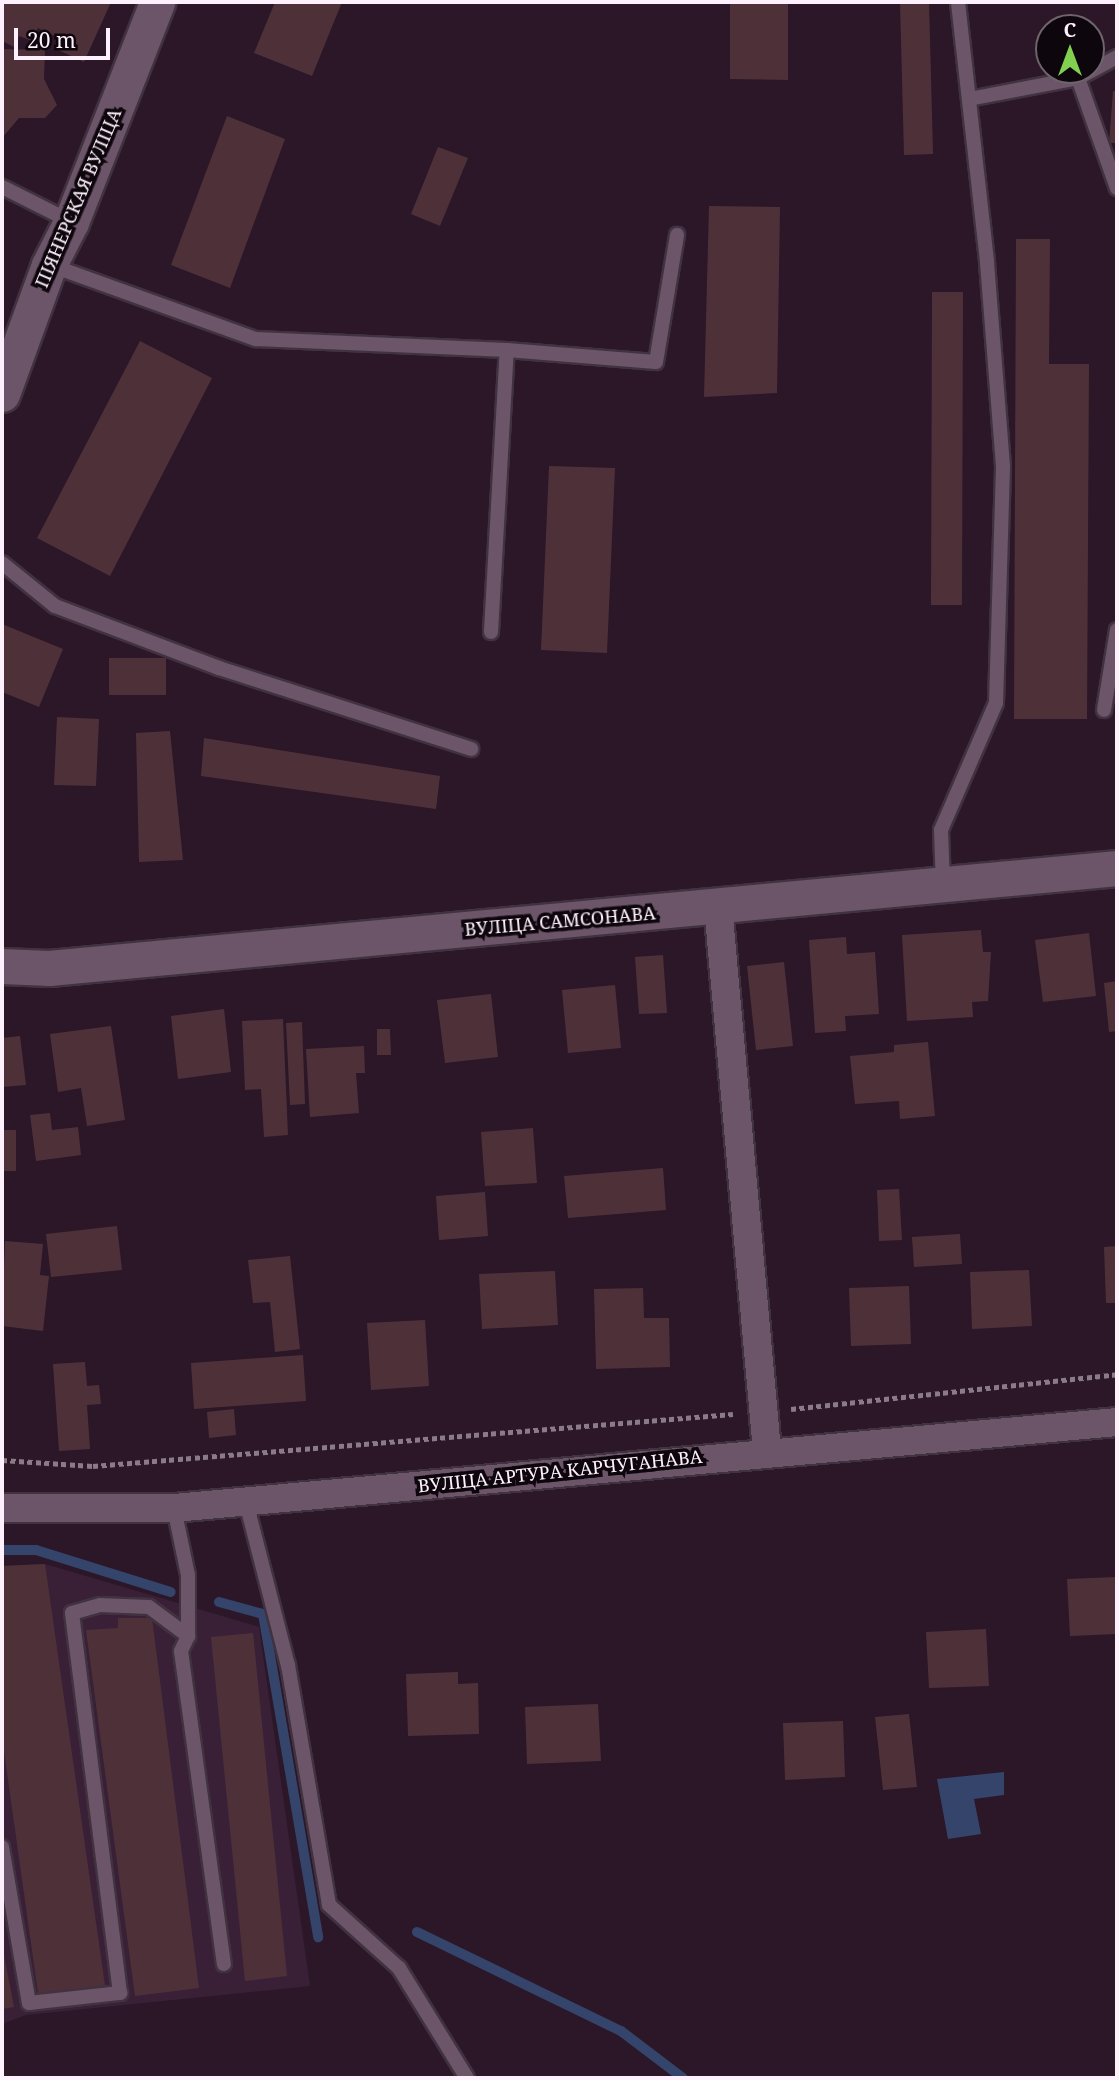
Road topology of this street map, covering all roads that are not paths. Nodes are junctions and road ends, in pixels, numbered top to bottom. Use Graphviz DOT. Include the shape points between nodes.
graph roads {
  1 [pos="157,2"];
  2 [pos="958,2"];
  3 [pos="1047,84"];
  4 [pos="1080,84"];
  5 [pos="969,99"];
  6 [pos="2,187"];
  7 [pos="1117,187"];
  8 [pos="71,222"];
  9 [pos="677,235"];
  10 [pos="49,265"];
  11 [pos="507,350"];
  12 [pos="2,394"];
  13 [pos="2,563"];
  14 [pos="1117,630"];
  15 [pos="491,632"];
  16 [pos="1104,710"];
  17 [pos="471,749"];
  18 [pos="1117,868"];
  19 [pos="943,885"];
  20 [pos="718,906"];
  21 [pos="2,966"];
  22 [pos="1117,1422"];
  23 [pos="767,1451"];
  24 [pos="246,1502"];
  25 [pos="2,1508"];
  26 [pos="174,1508"];
  27 [pos="188,1636"];
  28 [pos="2,1847"];
  29 [pos="224,1964"];
  30 [pos="467,2078"];
  1 -- 8 [label="street, ПІЯНЕРСКАЯ ВУЛІЦА"];
  2 -- 5 [label="lane"];
  3 -- 5 [label="lane"];
  4 -- 7 [label="lane"];
  5 -- 19 [label="lane" via="1003,466 996,703 941,830"];
  6 -- 8 [label="lane"];
  8 -- 10 [label="street, ПІЯНЕРСКАЯ ВУЛІЦА"];
  9 -- 11 [label="lane" via="656,362"];
  10 -- 11 [label="lane" via="256,339"];
  10 -- 12 [label="street, ПІЯНЕРСКАЯ ВУЛІЦА"];
  11 -- 15 [label="lane"];
  13 -- 17 [label="lane" via="55,606 219,668"];
  14 -- 16 [label="lane"];
  18 -- 19 [label="street, ВУЛІЦА САМСОНАВА"];
  19 -- 20 [label="street, ВУЛІЦА САМСОНАВА"];
  20 -- 21 [label="street, ВУЛІЦА САМСОНАВА" via="49,968"];
  20 -- 23 [label="street"];
  22 -- 23 [label="street, ВУЛІЦА АРТУРА КАРЧУГАНАВА"];
  23 -- 24 [label="street, ВУЛІЦА АРТУРА КАРЧУГАНАВА"];
  24 -- 26 [label="street, ВУЛІЦА АРТУРА КАРЧУГАНАВА"];
  24 -- 30 [label="lane" via="288,1665 329,1905 399,1968"];
  25 -- 26 [label="street, ВУЛІЦА АРТУРА КАРЧУГАНАВА"];
  26 -- 27 [label="lane" via="188,1575"];
  27 -- 28 [label="lane" via="149,1607 100,1605 72,1613 120,1993 29,2003"];
  27 -- 29 [label="lane" via="181,1651"];
}
